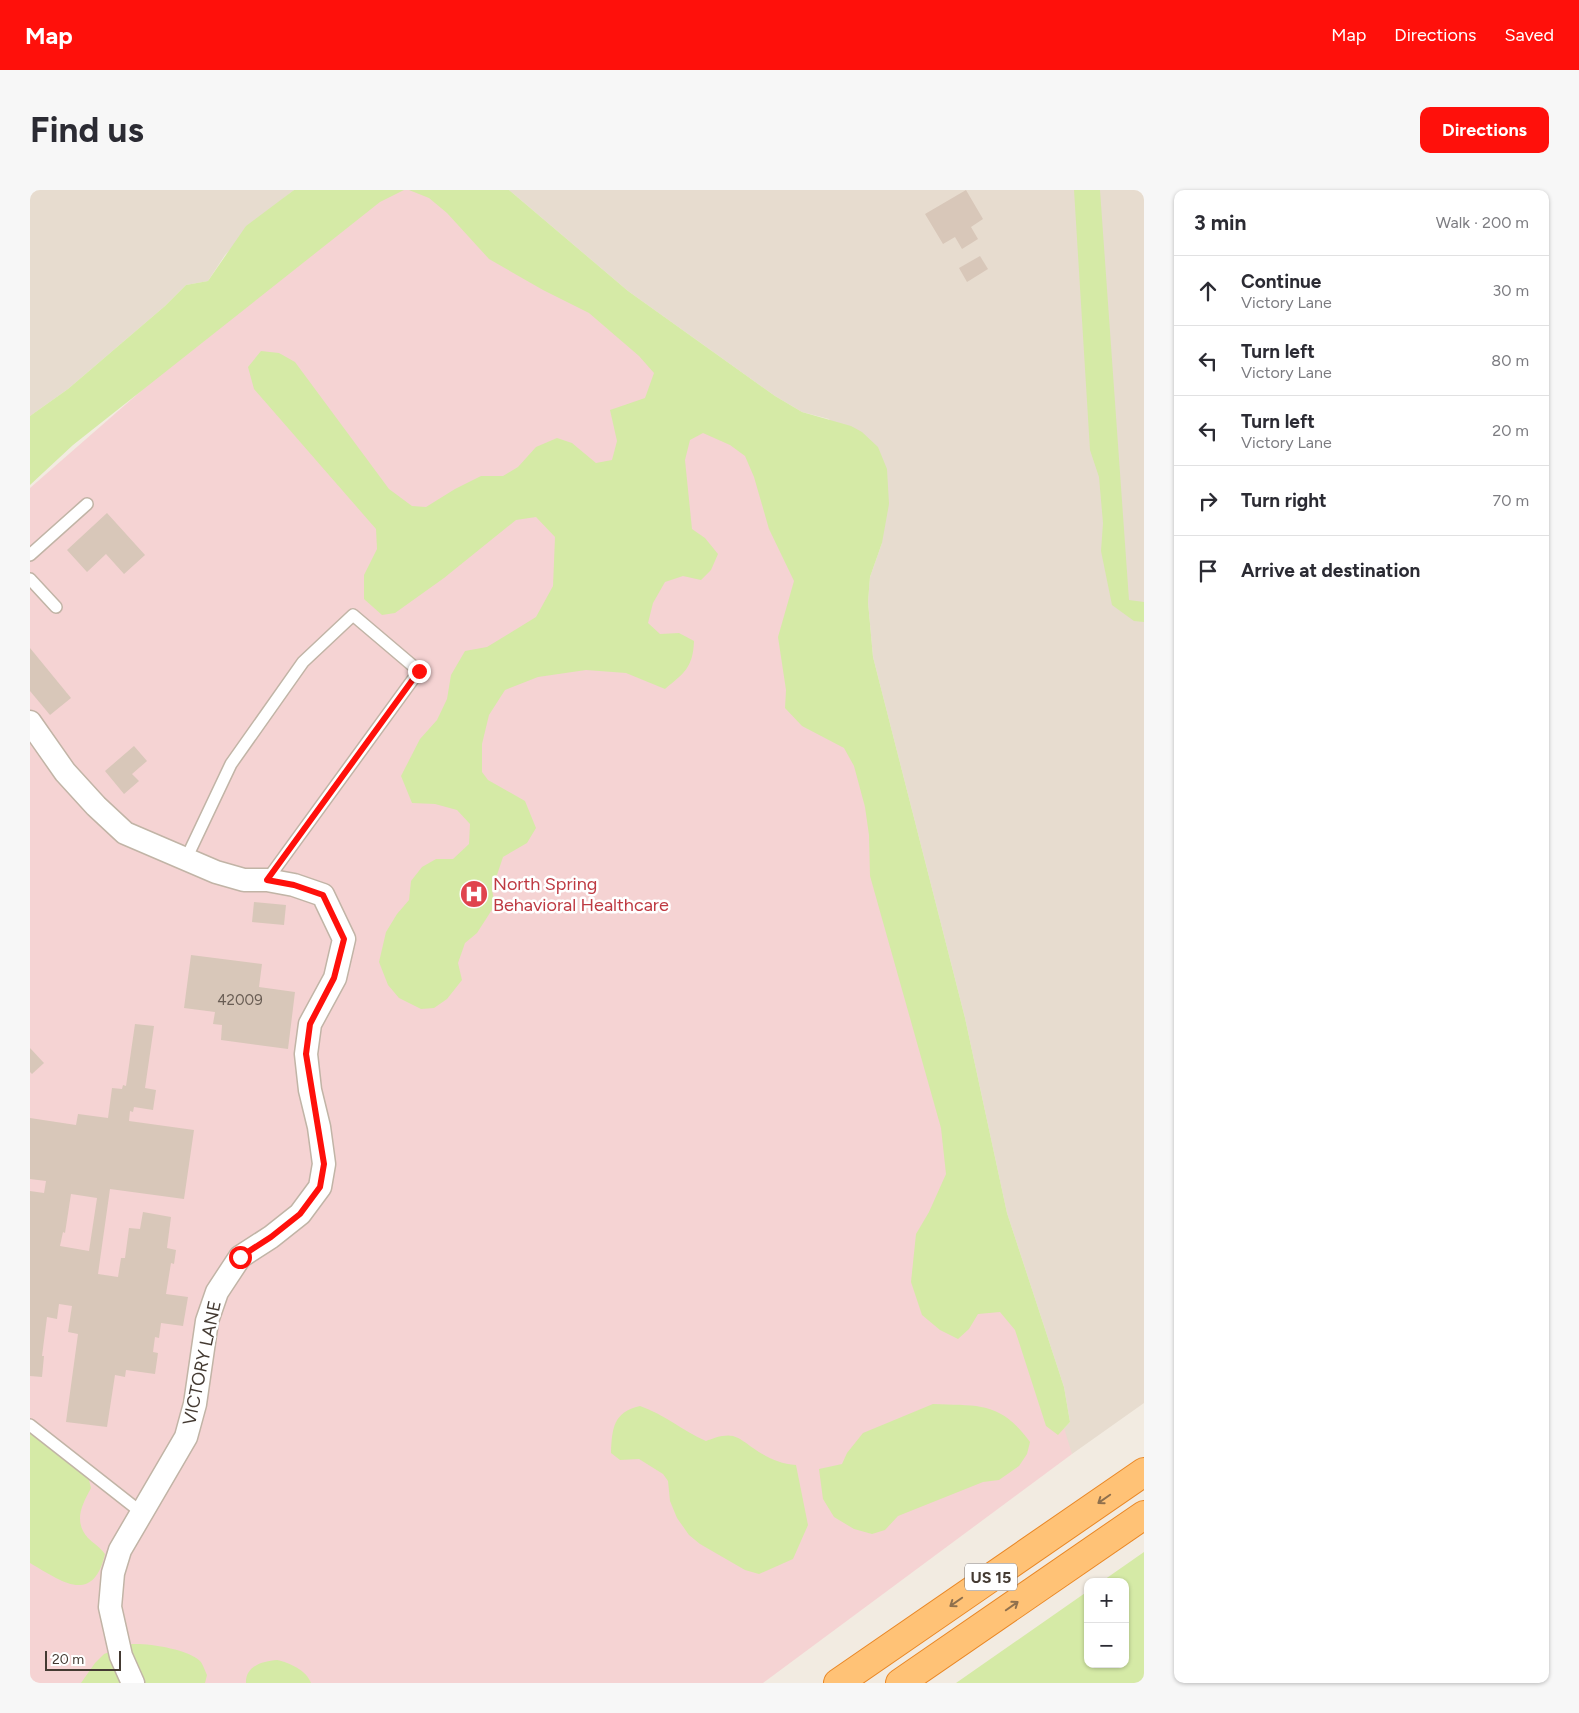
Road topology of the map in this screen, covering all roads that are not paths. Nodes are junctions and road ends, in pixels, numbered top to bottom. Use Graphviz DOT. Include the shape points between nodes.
graph roads {
  1 [pos="87,504"];
  2 [pos="30,555"];
  3 [pos="32,584"];
  4 [pos="56,607"];
  5 [pos="30,722"];
  6 [pos="186,859"];
  7 [pos="267,880"];
  8 [pos="30,1425"];
  9 [pos="1144,1472"];
  10 [pos="142,1513"];
  11 [pos="1144,1514"];
  12 [pos="132,1683"];
  13 [pos="838,1683"];
  14 [pos="900,1683"];
  1 -- 2 [label="lane"];
  3 -- 4 [label="lane"];
  5 -- 6 [label="street, VICTORY LANE" via="65,772 125,834"];
  6 -- 7 [label="street, VICTORY LANE" via="244,880"];
  6 -- 7 [label="lane" via="231,764 303,662 352,615 419,671"];
  7 -- 10 [label="street, VICTORY LANE" via="323,895 344,939 334,978 310,1024 306,1054 324,1164 320,1187 300,1214 240,1257 217,1292 207,1321 195,1404 186,1437"];
  8 -- 10 [label="lane"];
  9 -- 13 [label="highway, US 15, one-way"];
  10 -- 12 [label="street, VICTORY LANE" via="120,1550 113,1573 110,1607 121,1656"];
  14 -- 11 [label="highway, US 15, one-way"];
}
